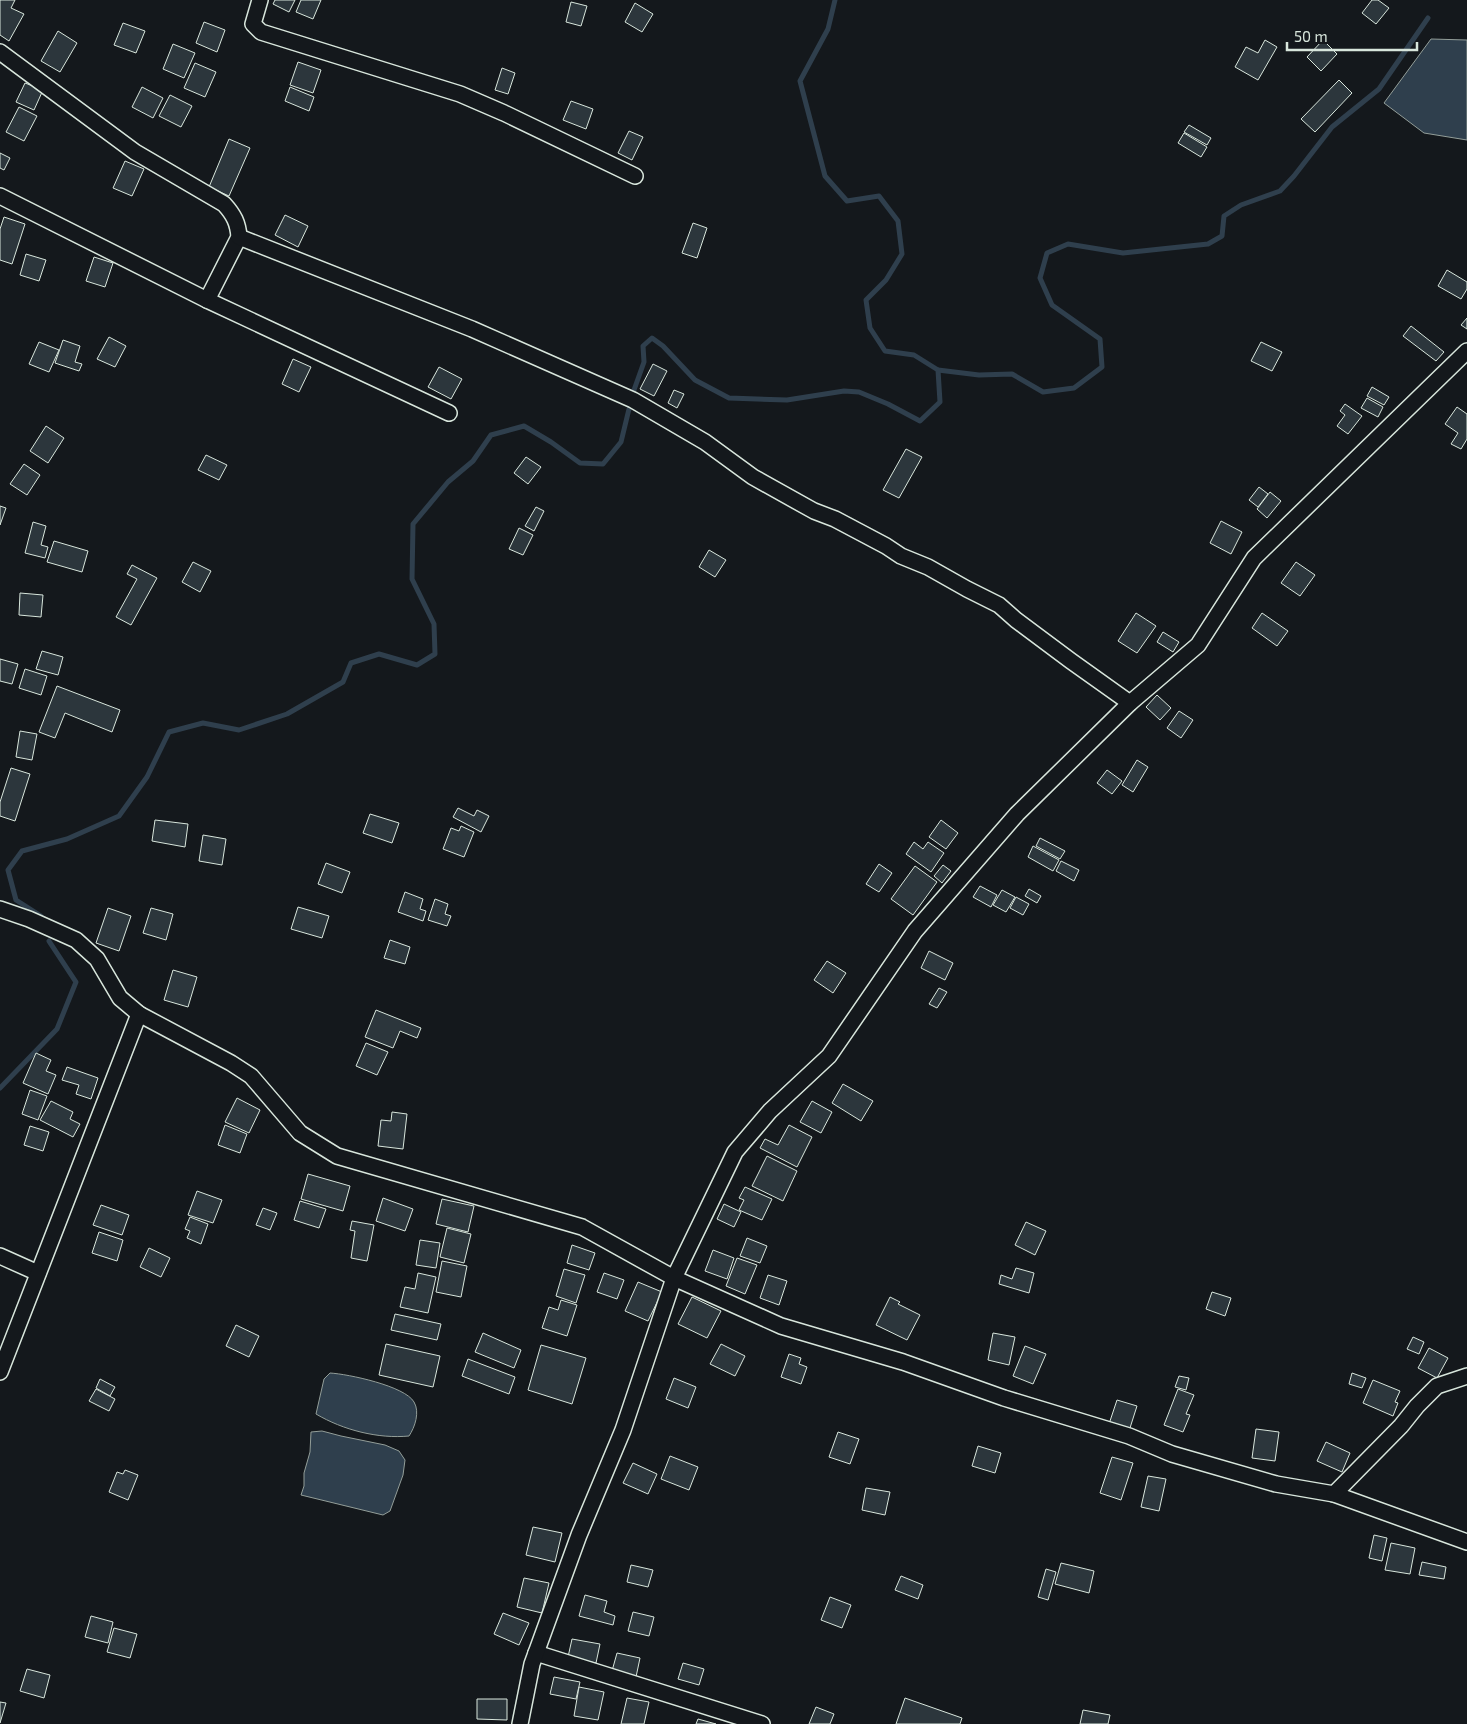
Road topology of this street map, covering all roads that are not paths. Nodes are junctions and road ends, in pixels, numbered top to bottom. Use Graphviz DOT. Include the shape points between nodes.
graph roads {
  1 [pos="260,0"];
  2 [pos="0,52"];
  3 [pos="635,176"];
  4 [pos="0,196"];
  5 [pos="239,238"];
  6 [pos="207,300"];
  7 [pos="1467,351"];
  8 [pos="450,412"];
  9 [pos="1130,703"];
  10 [pos="0,909"];
  11 [pos="139,1014"];
  12 [pos="0,1256"];
  13 [pos="38,1273"];
  14 [pos="674,1278"];
  15 [pos="0,1372"];
  16 [pos="1467,1376"];
  17 [pos="1334,1494"];
  18 [pos="1467,1542"];
  19 [pos="536,1653"];
  20 [pos="520,1724"];
  21 [pos="762,1724"];
  1 -- 3 [label="street" via="253,24 262,32 460,94"];
  2 -- 5 [label="street" via="135,152 224,204 234,215"];
  4 -- 6 [label="street"];
  5 -- 6 [label="street"];
  5 -- 9 [label="street" via="472,329 633,400 705,442 753,477 999,605"];
  6 -- 8 [label="street"];
  7 -- 9 [label="street" via="1254,558 1198,645"];
  9 -- 14 [label="street" via="998,836 915,931 829,1056 770,1111 735,1152"];
  10 -- 11 [label="street" via="76,940 97,959 120,998"];
  11 -- 13 [label="street"];
  11 -- 14 [label="street" via="251,1076 300,1133 337,1156 582,1227"];
  12 -- 13 [label="street"];
  13 -- 15 [label="street"];
  14 -- 17 [label="street" via="781,1326 903,1362 1004,1398 1129,1436 1172,1454 1276,1484"];
  14 -- 19 [label="street" via="623,1430 579,1535"];
  16 -- 17 [label="street" via="1437,1386"];
  17 -- 18 [label="street"];
  19 -- 20 [label="street"];
  19 -- 21 [label="street"];
}
